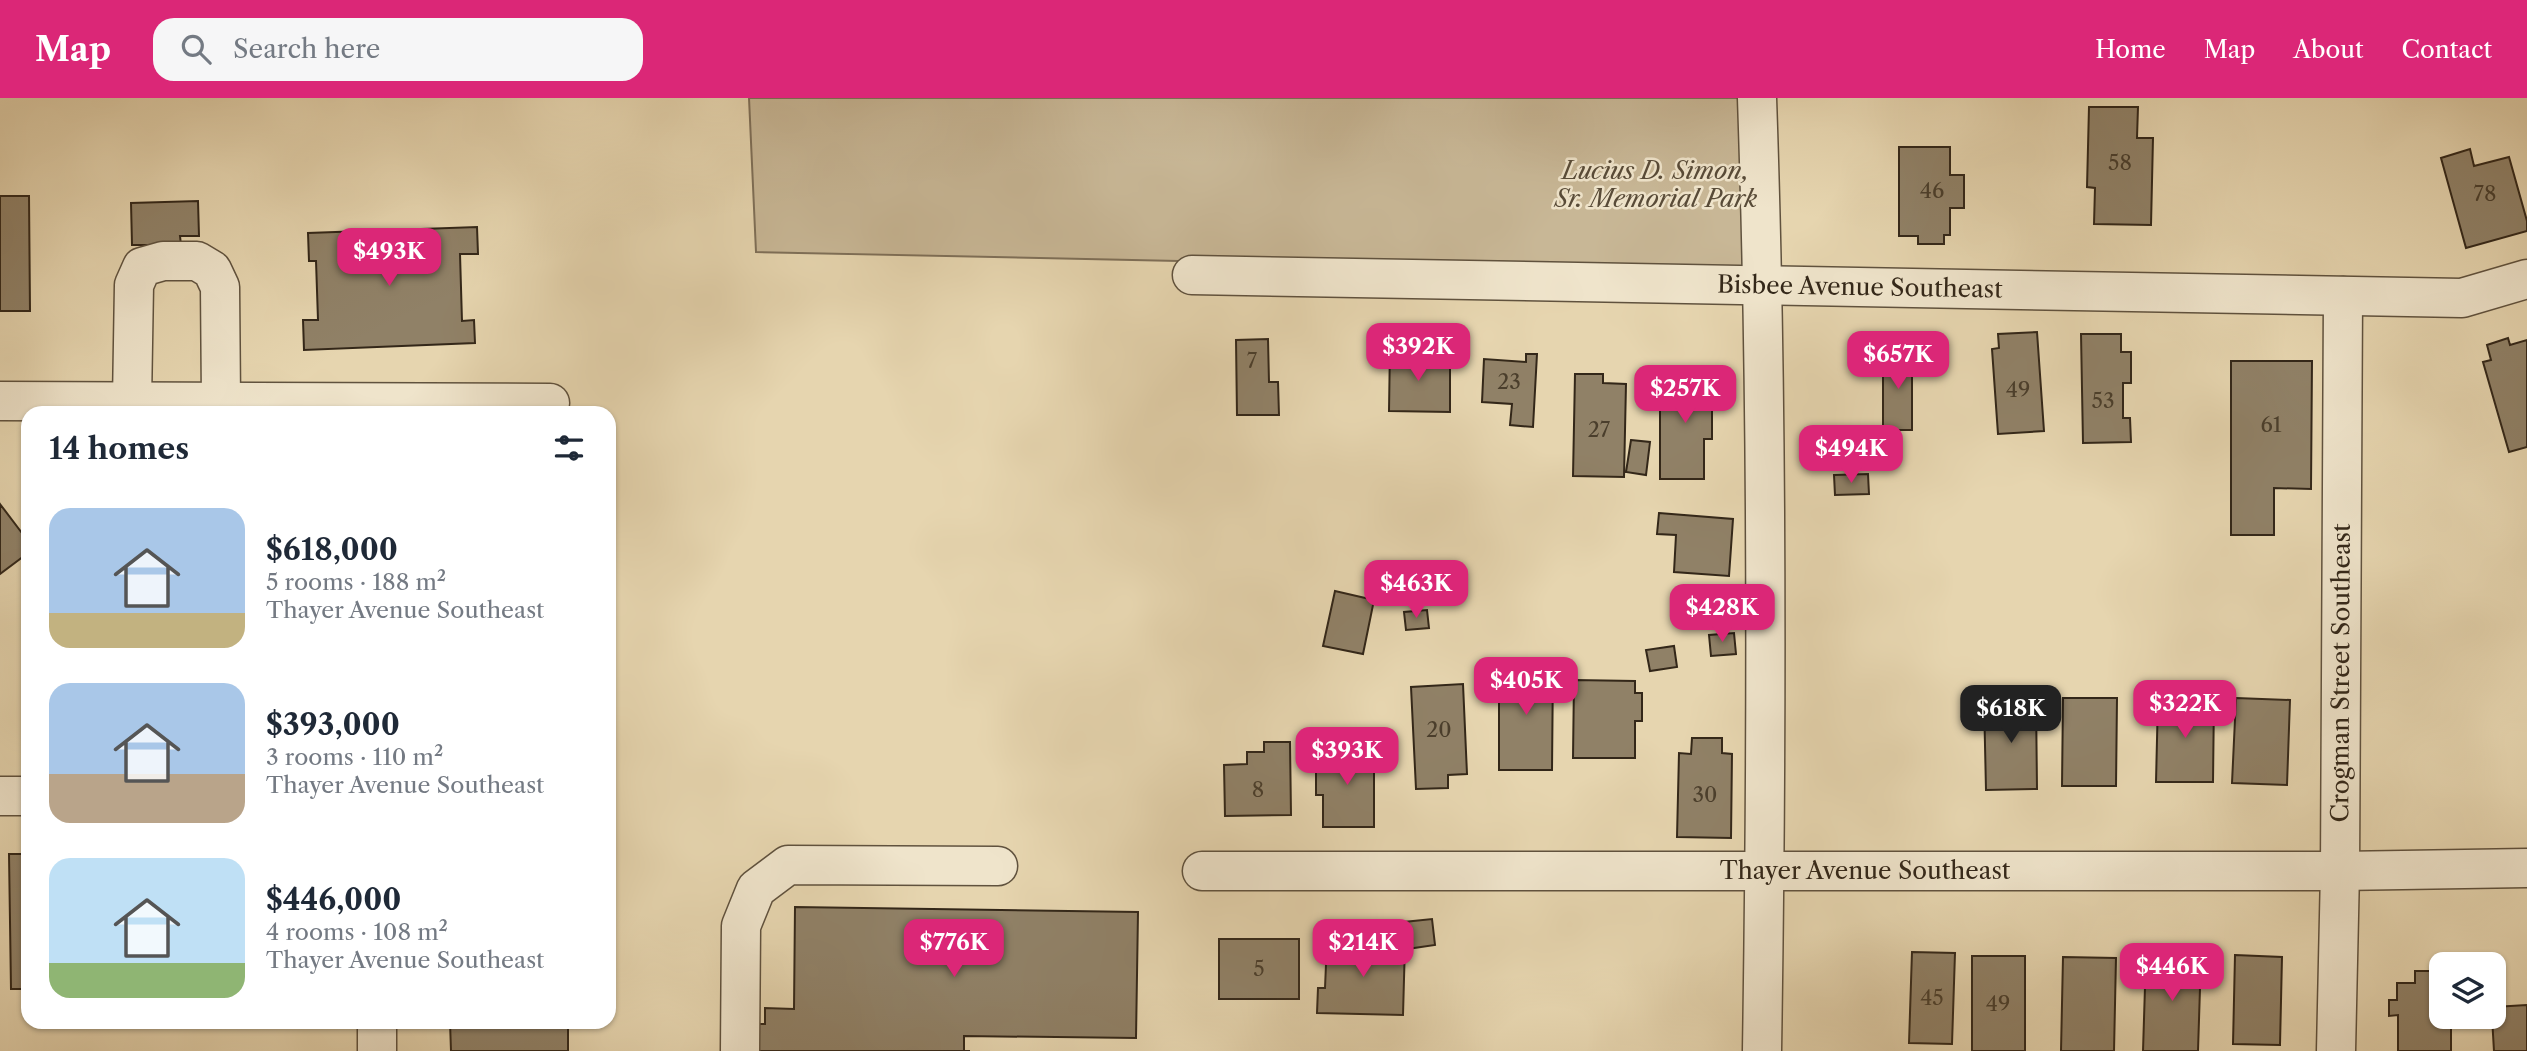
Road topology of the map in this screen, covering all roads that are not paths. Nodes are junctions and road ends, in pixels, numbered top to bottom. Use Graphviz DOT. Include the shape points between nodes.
graph roads {
  1 [pos="1757,98"];
  2 [pos="1192,275"];
  3 [pos="2527,279"];
  4 [pos="1763,285"];
  5 [pos="2343,296"];
  6 [pos="221,400"];
  7 [pos="0,401"];
  8 [pos="132,401"];
  9 [pos="550,402"];
  10 [pos="335,406"];
  11 [pos="432,406"];
  12 [pos="0,796"];
  13 [pos="21,796"];
  14 [pos="998,866"];
  15 [pos="2527,868"];
  16 [pos="1765,870"];
  17 [pos="2340,871"];
  18 [pos="1202,872"];
  19 [pos="377,1029"];
  20 [pos="377,1051"];
  21 [pos="740,1051"];
  22 [pos="1762,1051"];
  23 [pos="2336,1051"];
  1 -- 4 [label="street"];
  2 -- 4 [label="street, Bisbee Avenue Southeast"];
  3 -- 5 [label="street, Bisbee Avenue Southeast" via="2462,298"];
  4 -- 5 [label="street, Bisbee Avenue Southeast"];
  4 -- 16 [label="street"];
  5 -- 17 [label="street, Crogman Street Southeast"];
  6 -- 8 [label="street"];
  6 -- 8 [label="street" via="220,287 212,270 197,261 163,261 142,267 134,285"];
  6 -- 10 [label="street"];
  7 -- 8 [label="street"];
  9 -- 11 [label="street"];
  12 -- 13 [label="street"];
  14 -- 21 [label="street" via="788,865 756,889 741,926"];
  15 -- 17 [label="street, Thayer Avenue Southeast"];
  16 -- 17 [label="street, Thayer Avenue Southeast"];
  16 -- 18 [label="street, Thayer Avenue Southeast"];
  16 -- 22 [label="street"];
  17 -- 23 [label="street, Crogman Street Southeast"];
  19 -- 20 [label="street"];
}
